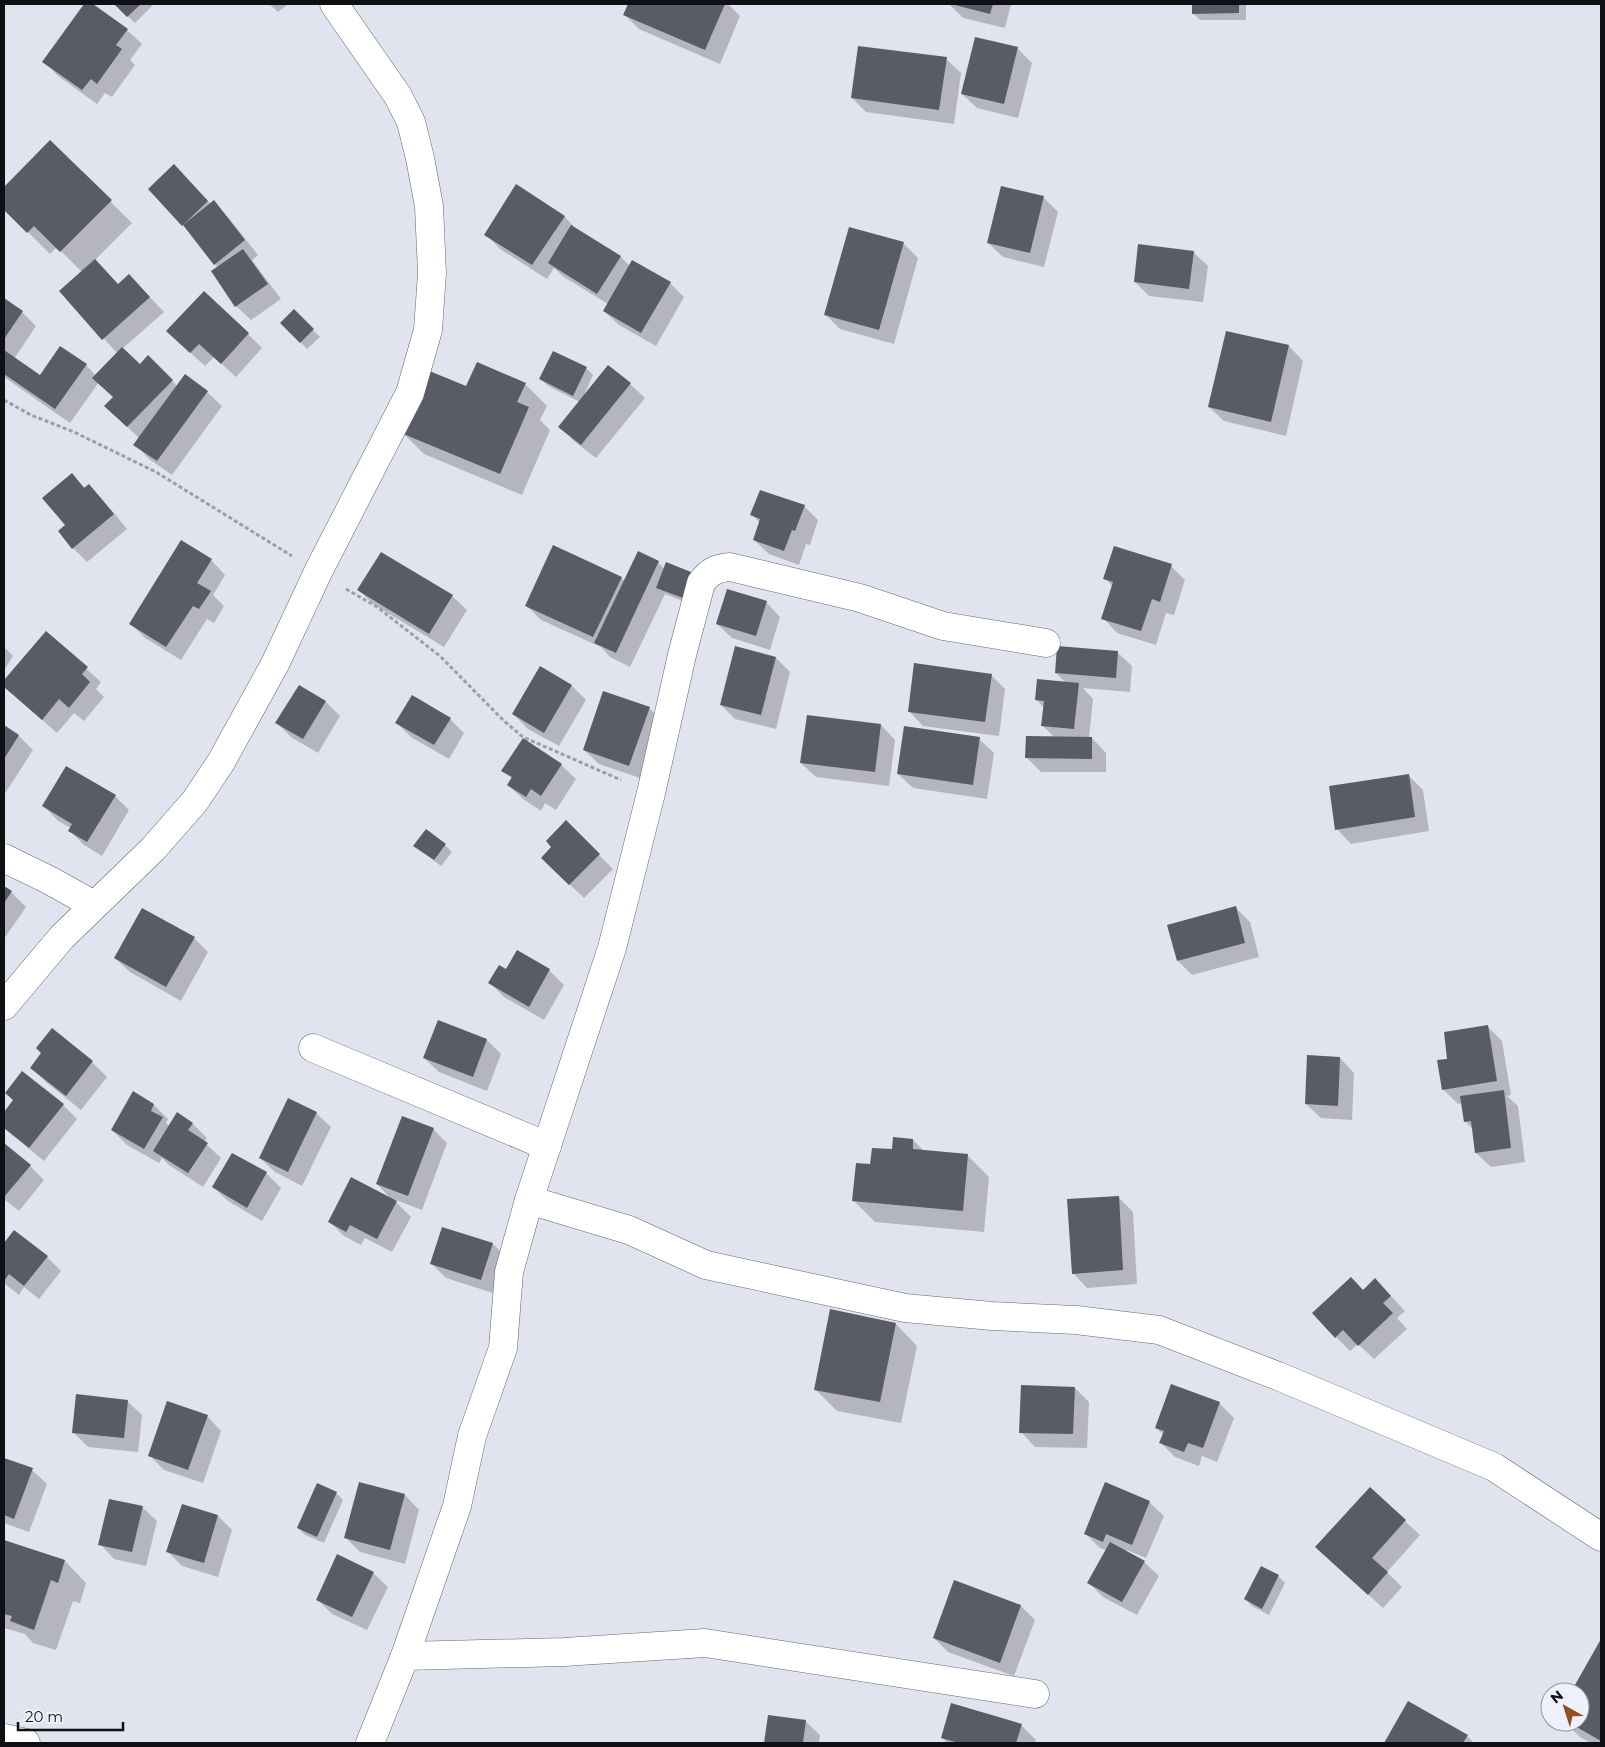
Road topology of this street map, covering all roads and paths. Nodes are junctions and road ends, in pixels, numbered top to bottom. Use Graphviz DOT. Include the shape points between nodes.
graph roads {
  1 [pos="334,4"];
  2 [pos="1046,643"];
  3 [pos="4,858"];
  4 [pos="94,905"];
  5 [pos="4,1006"];
  6 [pos="313,1048"];
  7 [pos="547,1146"];
  8 [pos="529,1200"];
  9 [pos="1601,1537"];
  10 [pos="405,1656"];
  11 [pos="1035,1694"];
  12 [pos="4,1738"];
  13 [pos="26,1743"];
  14 [pos="370,1743"];
  1 -- 4 [label="street" via="398,96 411,122 428,206 432,273 428,330 410,393 319,570 275,664 221,762 177,822"];
  2 -- 7 [label="street" via="943,626 860,598 730,566 708,574 701,583 682,655 612,948"];
  3 -- 4 [label="street"];
  4 -- 5 [label="street"];
  6 -- 7 [label="street"];
  7 -- 8 [label="street"];
  8 -- 9 [label="street" via="629,1230 706,1265 905,1308 1076,1320 1158,1330 1278,1376 1494,1467"];
  8 -- 10 [label="street" via="509,1272 503,1348 472,1436 457,1506"];
  10 -- 11 [label="street" via="564,1652 705,1643"];
  10 -- 14 [label="street"];
  12 -- 13 [label="street"];
}
